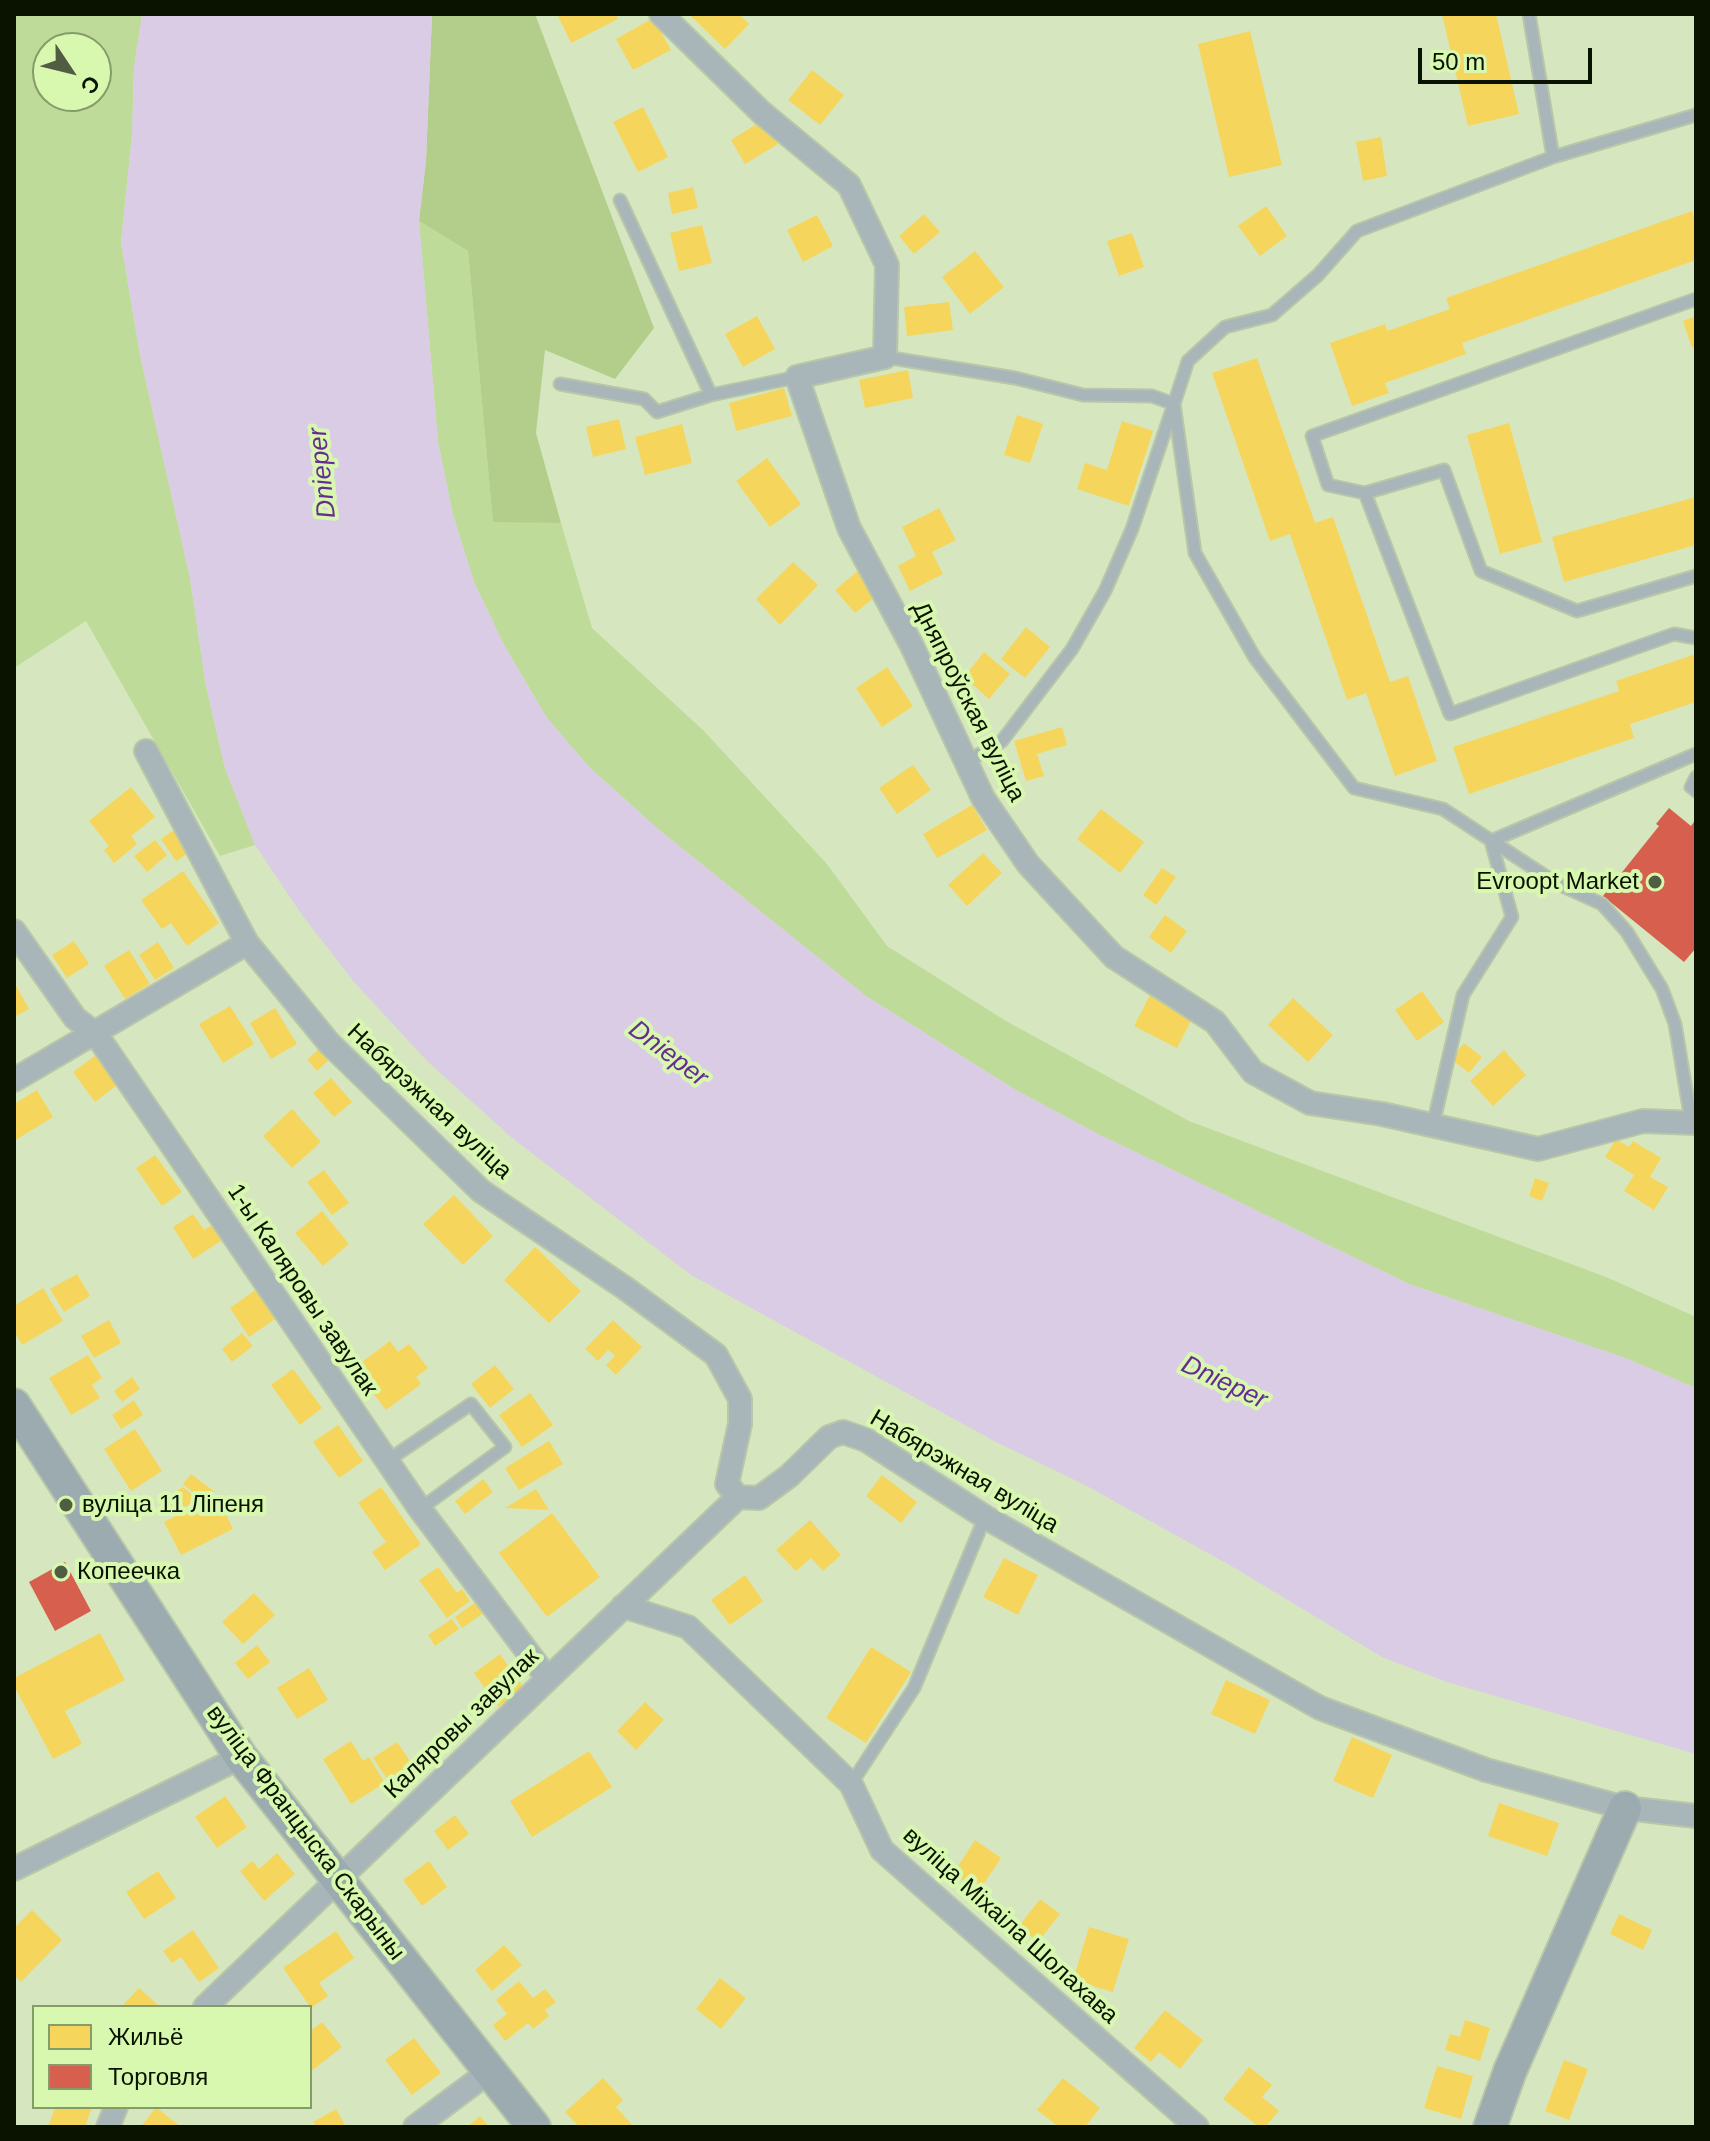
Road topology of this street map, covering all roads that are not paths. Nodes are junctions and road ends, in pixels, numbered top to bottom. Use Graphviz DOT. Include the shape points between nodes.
graph roads {
  1 [pos="661,14"];
  2 [pos="1529,14"];
  3 [pos="1696,115"];
  4 [pos="1553,157"];
  5 [pos="620,200"];
  6 [pos="1696,299"];
  7 [pos="885,357"];
  8 [pos="797,377"];
  9 [pos="560,384"];
  10 [pos="711,395"];
  11 [pos="1174,404"];
  12 [pos="1365,493"];
  13 [pos="1696,576"];
  14 [pos="1696,638"];
  15 [pos="146,751"];
  16 [pos="1696,754"];
  17 [pos="965,763"];
  18 [pos="1696,777"];
  19 [pos="1696,791"];
  20 [pos="1491,841"];
  21 [pos="14,931"];
  22 [pos="247,943"];
  23 [pos="96,1034"];
  24 [pos="14,1080"];
  25 [pos="1694,1121"];
  26 [pos="1433,1125"];
  27 [pos="14,1405"];
  28 [pos="387,1461"];
  29 [pos="738,1497"];
  30 [pos="420,1509"];
  31 [pos="985,1517"];
  32 [pos="623,1606"];
  33 [pos="548,1679"];
  34 [pos="241,1757"];
  35 [pos="851,1784"];
  36 [pos="1625,1808"];
  37 [pos="1696,1816"];
  38 [pos="14,1869"];
  39 [pos="336,1879"];
  40 [pos="207,2005"];
  41 [pos="490,2071"];
  42 [pos="415,2127"];
  43 [pos="534,2127"];
  44 [pos="1197,2127"];
  45 [pos="1490,2127"];
  1 -- 7 [label="street" via="761,112 849,185 887,265"];
  2 -- 4 [label="lane"];
  3 -- 4 [label="lane"];
  4 -- 11 [label="lane" via="1357,231 1272,315 1225,327 1215,335 1188,361"];
  5 -- 10 [label="lane"];
  6 -- 12 [label="lane" via="1312,436 1328,485"];
  7 -- 8 [label="street"];
  7 -- 11 [label="lane" via="1083,395 1152,396"];
  8 -- 10 [label="lane"];
  8 -- 17 [label="street, Дняпроўская вуліца" via="849,528 911,644"];
  9 -- 10 [label="lane" via="644,399 657,412"];
  11 -- 17 [label="lane" via="1132,529 1072,649 1002,741"];
  11 -- 20 [label="lane" via="1195,553 1255,658 1354,788 1443,809"];
  12 -- 13 [label="lane" via="1444,470 1481,571 1577,611"];
  12 -- 14 [label="lane" via="1450,714 1674,634"];
  15 -- 22 [label="street, Набярэжная вуліца"];
  16 -- 20 [label="lane"];
  17 -- 26 [label="street, Дняпроўская вуліца" via="1028,864 1114,957 1215,1022 1253,1072 1310,1103"];
  18 -- 19 [label="lane" via="1691,787"];
  20 -- 25 [label="lane" via="1556,883 1602,904 1627,932 1662,989 1675,1024"];
  20 -- 26 [label="lane" via="1512,917 1463,995"];
  21 -- 23 [label="street, 1-ы Каляровы завулак" via="75,1018"];
  22 -- 23 [label="street"];
  22 -- 29 [label="street, Набярэжная вуліца" via="329,1043 481,1191 716,1355 740,1399 727,1484"];
  23 -- 24 [label="street"];
  23 -- 28 [label="street, 1-ы Каляровы завулак"];
  25 -- 26 [label="street, Дняпроўская вуліца" via="1643,1121 1538,1149"];
  27 -- 34 [label="main road, вуліца Францыска Скарыны"];
  28 -- 30 [label="street, 1-ы Каляровы завулак"];
  28 -- 30 [label="lane" via="471,1404 505,1447"];
  29 -- 31 [label="street, Набярэжная вуліца" via="759,1498 829,1437 843,1432 866,1440"];
  29 -- 32 [label="street, Каляровы завулак"];
  30 -- 33 [label="street, 1-ы Каляровы завулак"];
  31 -- 35 [label="lane" via="914,1688"];
  31 -- 36 [label="street, Набярэжная вуліца" via="1320,1708 1486,1770"];
  32 -- 33 [label="street, Каляровы завулак"];
  32 -- 35 [label="street, вуліца Міхаіла Шолахава" via="688,1627"];
  33 -- 39 [label="street, Каляровы завулак"];
  34 -- 38 [label="street"];
  34 -- 39 [label="main road, вуліца Францыска Скарыны"];
  35 -- 44 [label="street, вуліца Міхаіла Шолахава" via="882,1850"];
  36 -- 37 [label="street, Набярэжная вуліца"];
  36 -- 45 [label="main road"];
  39 -- 40 [label="street, Каляровы завулак"];
  39 -- 41 [label="main road, вуліца Францыска Скарыны"];
  41 -- 42 [label="street"];
  41 -- 43 [label="main road, вуліца Францыска Скарыны"];
}
